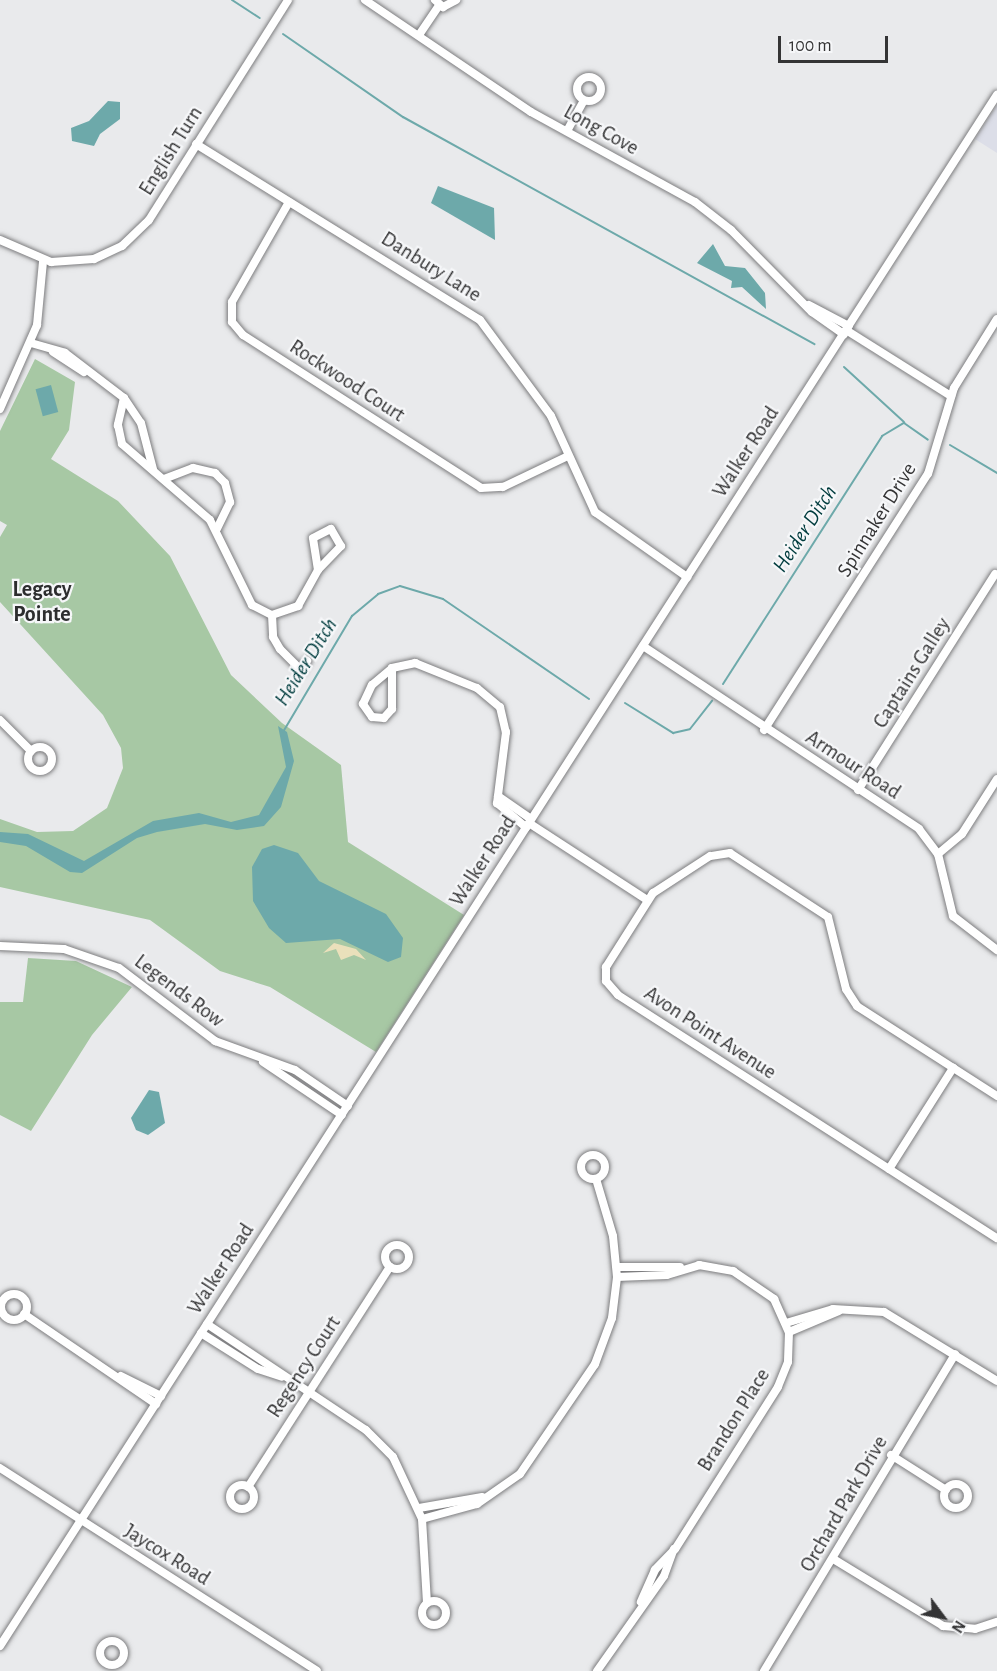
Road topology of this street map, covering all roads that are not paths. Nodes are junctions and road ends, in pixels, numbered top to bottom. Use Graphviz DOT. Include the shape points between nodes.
graph roads {
  1 [pos="288,0"];
  2 [pos="365,0"];
  3 [pos="456,0"];
  4 [pos="437,2"];
  5 [pos="418,35"];
  6 [pos="997,95"];
  7 [pos="584,100"];
  8 [pos="567,131"];
  9 [pos="196,144"];
  10 [pos="289,202"];
  11 [pos="0,240"];
  12 [pos="43,261"];
  13 [pos="997,320"];
  14 [pos="846,330"];
  15 [pos="31,343"];
  16 [pos="951,396"];
  17 [pos="124,398"];
  18 [pos="0,409"];
  19 [pos="568,456"];
  20 [pos="153,469"];
  21 [pos="164,480"];
  22 [pos="217,529"];
  23 [pos="318,570"];
  24 [pos="995,574"];
  25 [pos="687,577"];
  26 [pos="272,615"];
  27 [pos="643,646"];
  28 [pos="307,661"];
  29 [pos="392,668"];
  30 [pos="0,720"];
  31 [pos="764,730"];
  32 [pos="31,751"];
  33 [pos="997,779"];
  34 [pos="858,790"];
  35 [pos="529,823"];
  36 [pos="938,854"];
  37 [pos="647,900"];
  38 [pos="0,946"];
  39 [pos="997,950"];
  40 [pos="263,1062"];
  41 [pos="953,1068"];
  42 [pos="997,1096"];
  43 [pos="348,1106"];
  44 [pos="342,1115"];
  45 [pos="889,1169"];
  46 [pos="596,1179"];
  47 [pos="997,1238"];
  48 [pos="617,1266"];
  49 [pos="390,1267"];
  50 [pos="680,1267"];
  51 [pos="617,1277"];
  52 [pos="24,1314"];
  53 [pos="207,1324"];
  54 [pos="788,1328"];
  55 [pos="201,1333"];
  56 [pos="956,1354"];
  57 [pos="282,1377"];
  58 [pos="997,1381"];
  59 [pos="309,1393"];
  60 [pos="158,1400"];
  61 [pos="891,1455"];
  62 [pos="0,1468"];
  63 [pos="248,1487"];
  64 [pos="946,1490"];
  65 [pos="483,1497"];
  66 [pos="419,1508"];
  67 [pos="422,1519"];
  68 [pos="80,1523"];
  69 [pos="835,1560"];
  70 [pos="427,1603"];
  71 [pos="997,1622"];
  72 [pos="0,1646"];
  73 [pos="317,1671"];
  74 [pos="597,1671"];
  75 [pos="764,1671"];
  1 -- 9 [label="street, English Turn"];
  2 -- 5 [label="street, Long Cove"];
  3 -- 4 [label="street"];
  4 -- 5 [label="street"];
  5 -- 8 [label="street, Long Cove"];
  6 -- 14 [label="street, Walker Road"];
  7 -- 8 [label="street"];
  8 -- 14 [label="street, Long Cove" via="695,202 809,305"];
  9 -- 10 [label="street, Danbury Lane"];
  9 -- 12 [label="street, English Turn" via="148,220 122,246 94,259"];
  10 -- 19 [label="street, Danbury Lane" via="480,320 551,416"];
  10 -- 19 [label="street, Rockwood Court" via="232,302 230,315 243,335 481,488 503,488"];
  11 -- 12 [label="street"];
  12 -- 15 [label="street"];
  13 -- 16 [label="street, Spinnaker Drive"];
  14 -- 16 [label="street, Long Cove"];
  14 -- 25 [label="street, Walker Road"];
  15 -- 17 [label="street" via="92,375"];
  15 -- 18 [label="street"];
  16 -- 31 [label="street, Spinnaker Drive" via="928,474"];
  17 -- 20 [label="street" via="141,423"];
  17 -- 20 [label="street" via="118,425 122,444"];
  19 -- 25 [label="street, Danbury Lane" via="581,491 601,519"];
  20 -- 21 [label="street"];
  21 -- 22 [label="street"];
  21 -- 22 [label="street" via="193,468 215,473 225,483 230,502"];
  22 -- 26 [label="street" via="252,605"];
  23 -- 23 [label="street" via="341,546 331,529 313,538"];
  23 -- 26 [label="street" via="298,606"];
  24 -- 34 [label="street, Captains Galley"];
  25 -- 27 [label="street, Walker Road"];
  26 -- 28 [label="street" via="273,637 280,649 301,670"];
  27 -- 31 [label="street, Armour Road"];
  27 -- 35 [label="street, Walker Road"];
  29 -- 29 [label="street" via="367,693 364,708 372,717 384,718 392,709"];
  29 -- 35 [label="street" via="428,664 477,688 500,707 506,732 498,796 500,809"];
  30 -- 32 [label="street"];
  31 -- 34 [label="street, Armour Road"];
  33 -- 36 [label="street" via="962,834"];
  34 -- 36 [label="street, Armour Road" via="919,830"];
  35 -- 37 [label="street"];
  35 -- 43 [label="street, Walker Road"];
  36 -- 39 [label="street, Armour Road" via="953,916"];
  37 -- 41 [label="street" via="710,856 736,855 828,917 853,1003"];
  37 -- 45 [label="street, Avon Point Avenue" via="606,967 614,992"];
  38 -- 40 [label="street, Legends Row" via="64,949 119,968 215,1041"];
  40 -- 43 [label="street, Legends Row" via="295,1070"];
  40 -- 44 [label="street, Legends Row"];
  41 -- 42 [label="street"];
  41 -- 45 [label="street"];
  43 -- 44 [label="street, Walker Road"];
  44 -- 53 [label="street, Walker Road"];
  45 -- 47 [label="street, Avon Point Avenue"];
  46 -- 48 [label="street"];
  48 -- 50 [label="street"];
  48 -- 51 [label="street"];
  49 -- 59 [label="street, Regency Court"];
  50 -- 51 [label="street" via="667,1275"];
  50 -- 54 [label="street" via="716,1267 749,1278 774,1299"];
  51 -- 65 [label="street" via="608,1334 587,1378 529,1465"];
  52 -- 60 [label="street"];
  53 -- 55 [label="street, Walker Road"];
  53 -- 57 [label="street"];
  54 -- 56 [label="street" via="839,1311 869,1309 891,1315"];
  54 -- 74 [label="street, Brandon Place" via="781,1381 675,1549 664,1576 641,1602"];
  55 -- 57 [label="street" via="258,1369"];
  55 -- 60 [label="street, Walker Road"];
  56 -- 58 [label="street"];
  56 -- 61 [label="street, Orchard Park Drive"];
  57 -- 59 [label="street"];
  59 -- 63 [label="street, Regency Court"];
  59 -- 66 [label="street" via="385,1447"];
  60 -- 68 [label="street, Walker Road"];
  61 -- 64 [label="street"];
  61 -- 69 [label="street, Orchard Park Drive"];
  62 -- 68 [label="street, Jaycox Road"];
  65 -- 66 [label="street"];
  65 -- 67 [label="street" via="477,1504"];
  66 -- 67 [label="street"];
  67 -- 70 [label="street"];
  68 -- 72 [label="street, Walker Road"];
  68 -- 73 [label="street, Jaycox Road"];
  69 -- 71 [label="street" via="943,1626 975,1629"];
  69 -- 75 [label="street, Orchard Park Drive"];
}
